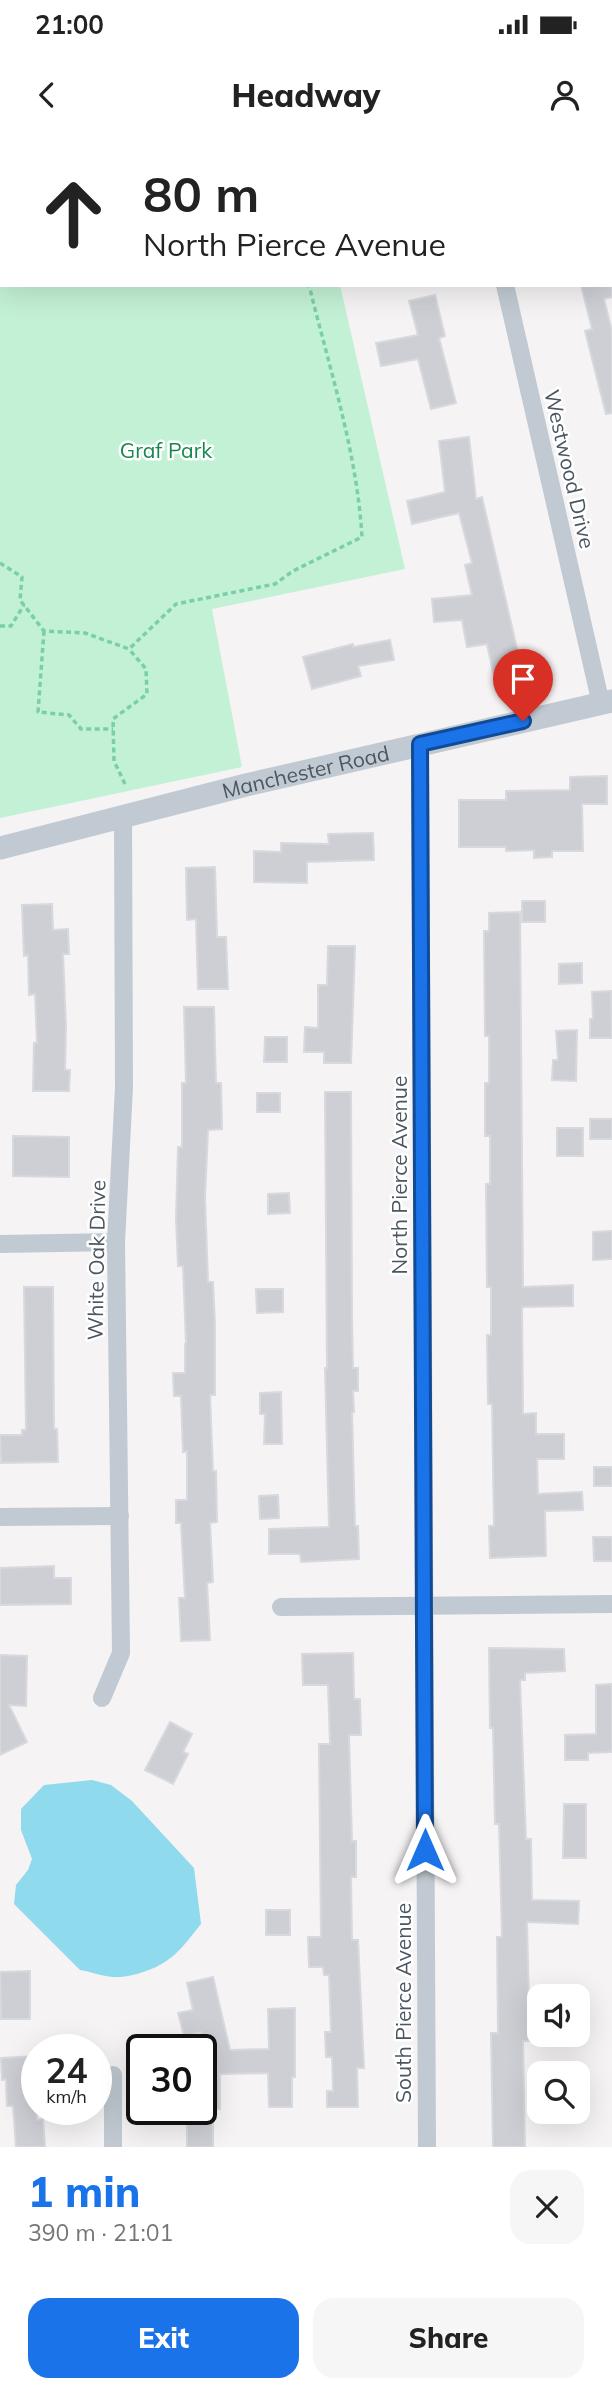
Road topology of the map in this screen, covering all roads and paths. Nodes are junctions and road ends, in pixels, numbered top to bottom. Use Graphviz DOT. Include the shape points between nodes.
graph roads {
  1 [pos="309,287"];
  2 [pos="505,287"];
  3 [pos="0,563"];
  4 [pos="24,605"];
  5 [pos="0,626"];
  6 [pos="44,631"];
  7 [pos="129,649"];
  8 [pos="606,702"];
  9 [pos="113,729"];
  10 [pos="420,744"];
  11 [pos="125,784"];
  12 [pos="123,818"];
  13 [pos="0,849"];
  14 [pos="116,1242"];
  15 [pos="0,1244"];
  16 [pos="120,1516"];
  17 [pos="0,1517"];
  18 [pos="612,1604"];
  19 [pos="281,1607"];
  20 [pos="423,1607"];
  21 [pos="102,1698"];
  22 [pos="113,2075"];
  23 [pos="113,2147"];
  24 [pos="427,2147"];
  1 -- 7 [label="path" via="344,431 362,537 275,584 176,604"];
  2 -- 8 [label="street, Westwood Drive"];
  3 -- 4 [label="path" via="22,577 20,600"];
  4 -- 5 [label="path" via="11,626"];
  4 -- 6 [label="path"];
  6 -- 7 [label="path" via="85,632"];
  6 -- 9 [label="path" via="38,712 69,715 81,729"];
  7 -- 9 [label="path" via="146,669 147,694 113,719"];
  8 -- 10 [label="street, Manchester Road"];
  9 -- 11 [label="path" via="114,761"];
  10 -- 12 [label="street, Manchester Road"];
  10 -- 20 [label="street, North Pierce Avenue"];
  12 -- 13 [label="street, Manchester Road"];
  12 -- 14 [label="street, White Oak Drive" via="124,1087"];
  14 -- 15 [label="street"];
  14 -- 16 [label="street, White Oak Drive"];
  16 -- 17 [label="street"];
  16 -- 21 [label="street, White Oak Drive" via="121,1653"];
  18 -- 20 [label="street"];
  19 -- 20 [label="street"];
  20 -- 24 [label="street, South Pierce Avenue"];
  22 -- 23 [label="street"];
}
